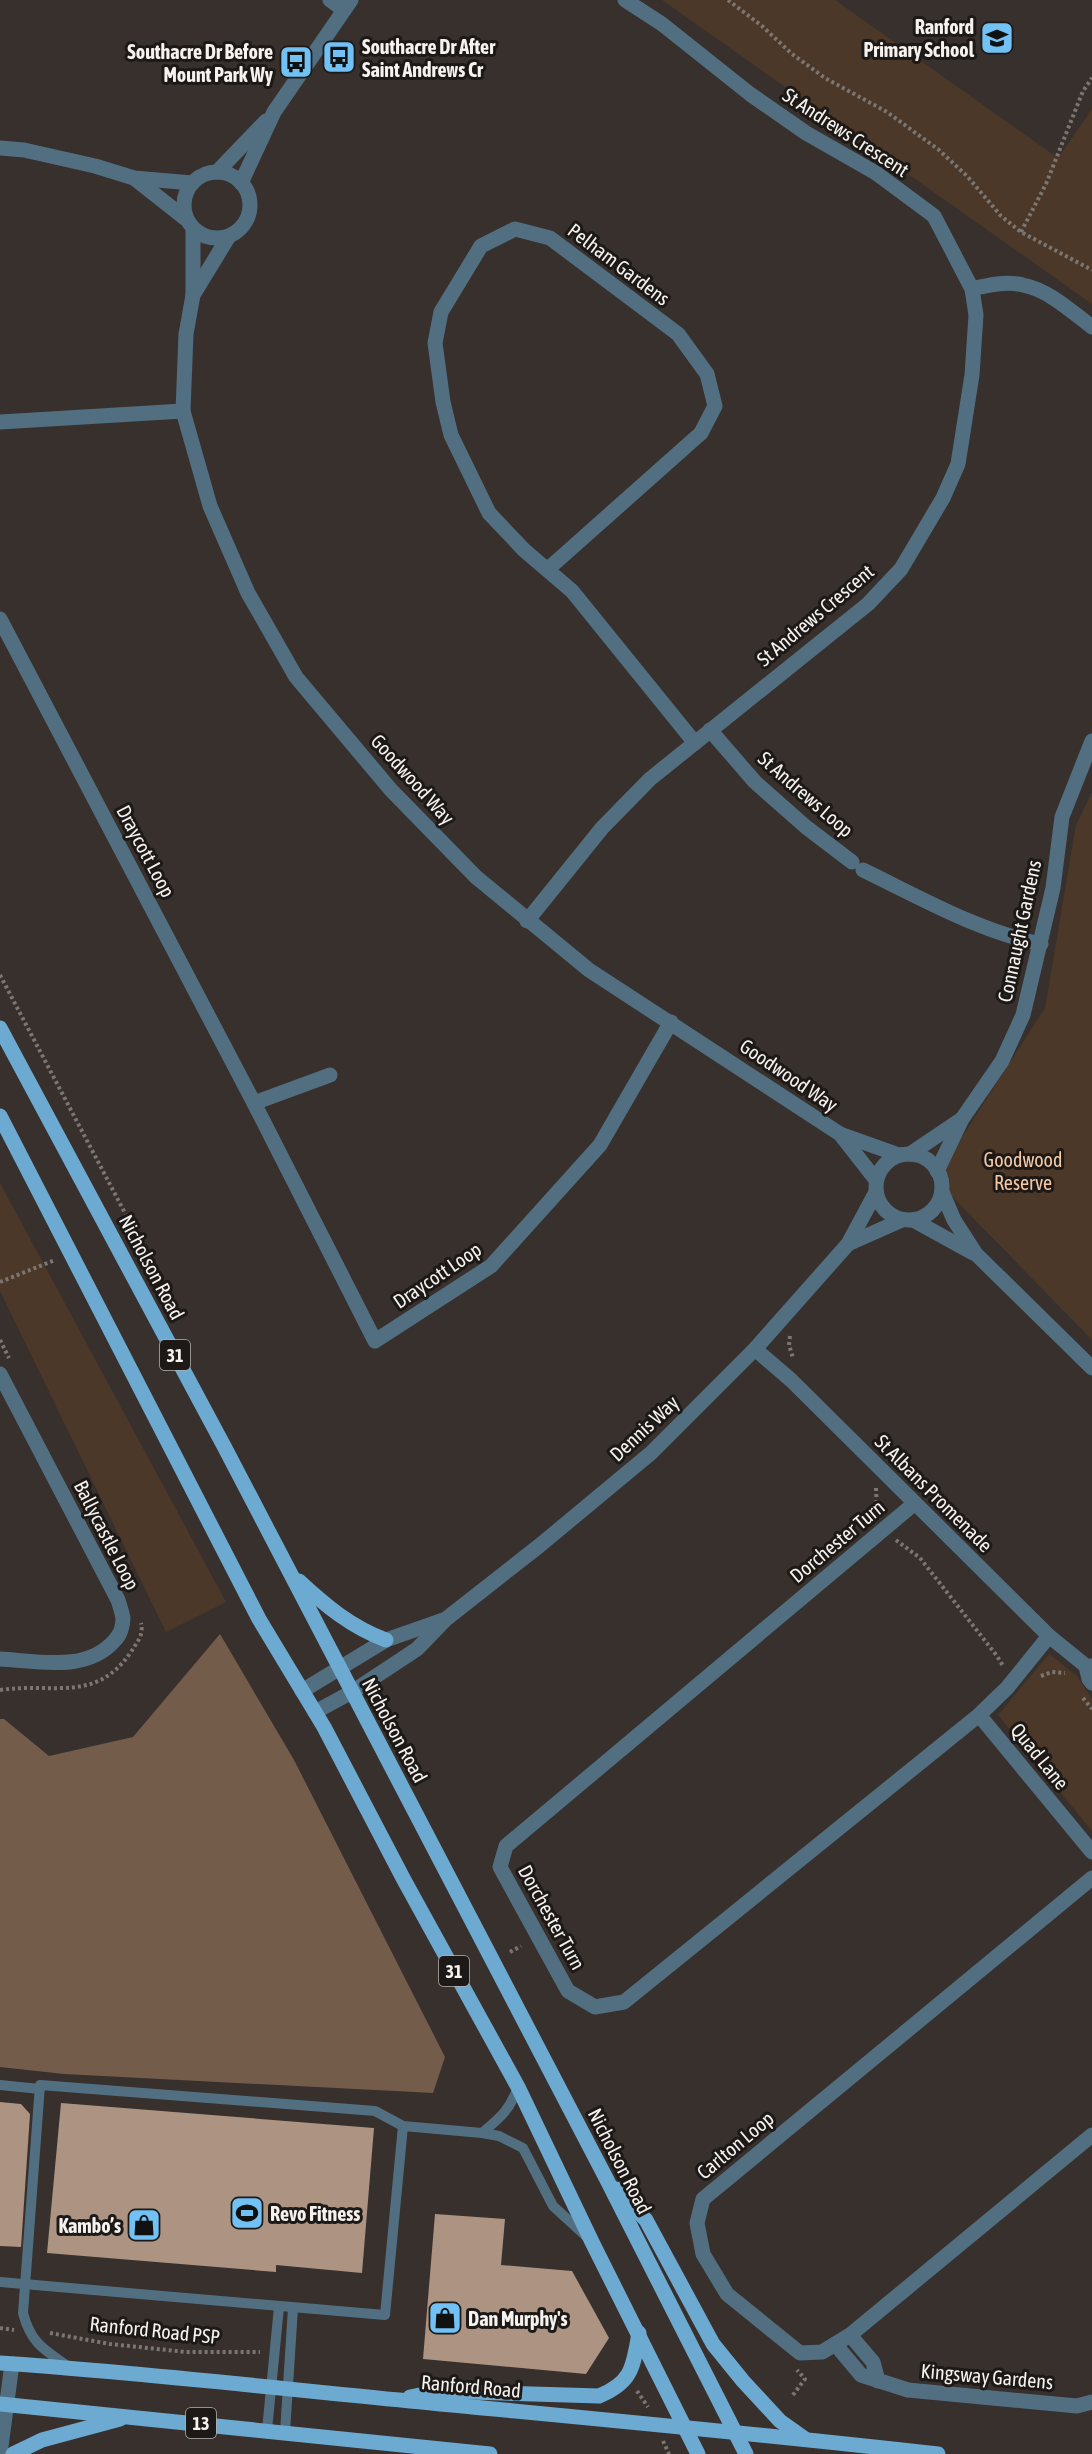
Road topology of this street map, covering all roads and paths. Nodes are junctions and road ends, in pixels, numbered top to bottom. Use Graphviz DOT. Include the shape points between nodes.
graph roads {
  1 [pos="330,0"];
  2 [pos="625,0"];
  3 [pos="728,0"];
  4 [pos="348,5"];
  5 [pos="1092,78"];
  6 [pos="274,112"];
  7 [pos="0,148"];
  8 [pos="217,172"];
  9 [pos="134,178"];
  10 [pos="192,183"];
  11 [pos="241,183"];
  12 [pos="190,224"];
  13 [pos="1021,232"];
  14 [pos="229,236"];
  15 [pos="1092,270"];
  16 [pos="972,289"];
  17 [pos="193,295"];
  18 [pos="1092,327"];
  19 [pos="183,411"];
  20 [pos="0,422"];
  21 [pos="548,569"];
  22 [pos="0,619"];
  23 [pos="710,730"];
  24 [pos="1092,741"];
  25 [pos="694,743"];
  26 [pos="527,921"];
  27 [pos="1041,944"];
  28 [pos="0,975"];
  29 [pos="671,1022"];
  30 [pos="0,1028"];
  31 [pos="330,1075"];
  32 [pos="254,1103"];
  33 [pos="0,1116"];
  34 [pos="962,1119"];
  35 [pos="840,1134"];
  36 [pos="905,1155"];
  37 [pos="938,1171"];
  38 [pos="876,1186"];
  39 [pos="942,1192"];
  40 [pos="908,1220"];
  41 [pos="136,1234"];
  42 [pos="848,1244"];
  43 [pos="976,1254"];
  44 [pos="56,1260"];
  45 [pos="0,1282"];
  46 [pos="790,1334"];
  47 [pos="754,1349"];
  48 [pos="1092,1368"];
  49 [pos="0,1374"];
  50 [pos="791,1380"];
  51 [pos="870,1480"];
  52 [pos="915,1503"];
  53 [pos="885,1528"];
  54 [pos="290,1573"];
  55 [pos="446,1619"];
  56 [pos="1049,1636"];
  57 [pos="386,1640"];
  58 [pos="0,1659"];
  59 [pos="1089,1666"];
  60 [pos="339,1669"];
  61 [pos="1070,1676"];
  62 [pos="1016,1677"];
  63 [pos="1092,1683"];
  64 [pos="302,1691"];
  65 [pos="352,1692"];
  66 [pos="1081,1696"];
  67 [pos="1092,1709"];
  68 [pos="315,1712"];
  69 [pos="979,1715"];
  70 [pos="1092,1852"];
  71 [pos="1092,1878"];
  72 [pos="521,1946"];
  73 [pos="510,1952"];
  74 [pos="0,2085"];
  75 [pos="518,2087"];
  76 [pos="40,2089"];
  77 [pos="403,2126"];
  78 [pos="482,2133"];
  79 [pos="1092,2135"];
  80 [pos="606,2178"];
  81 [pos="592,2242"];
  82 [pos="0,2282"];
  83 [pos="24,2284"];
  84 [pos="279,2307"];
  85 [pos="293,2308"];
  86 [pos="0,2328"];
  87 [pos="18,2330"];
  88 [pos="40,2332"];
  89 [pos="639,2333"];
  90 [pos="850,2335"];
  91 [pos="835,2344"];
  92 [pos="268,2351"];
  93 [pos="800,2354"];
  94 [pos="6,2363"];
  95 [pos="69,2367"];
  96 [pos="878,2381"];
  97 [pos="280,2387"];
  98 [pos="640,2394"];
  99 [pos="793,2395"];
  100 [pos="395,2400"];
  101 [pos="644,2400"];
  102 [pos="1092,2403"];
  103 [pos="3,2405"];
  104 [pos="128,2417"];
  105 [pos="685,2428"];
  106 [pos="267,2430"];
  107 [pos="285,2432"];
  108 [pos="735,2432"];
  109 [pos="805,2439"];
  110 [pos="0,2454"];
  111 [pos="13,2454"];
  112 [pos="490,2454"];
  113 [pos="698,2454"];
  114 [pos="746,2454"];
  115 [pos="938,2454"];
  1 -- 4 [label="street"];
  2 -- 16 [label="street, St Andrews Crescent" via="662,24 750,94 806,133 876,173 934,216"];
  3 -- 13 [label="path" via="825,78 886,112 939,150 1000,216"];
  4 -- 6 [label="street"];
  5 -- 13 [label="path"];
  6 -- 8 [label="street"];
  6 -- 11 [label="street"];
  7 -- 9 [label="street" via="24,150"];
  8 -- 10 [label="street" via="206,173"];
  8 -- 11 [label="street"];
  9 -- 10 [label="street"];
  9 -- 12 [label="street"];
  10 -- 12 [label="street" via="183,207"];
  11 -- 14 [label="street" via="248,194 249,212 245,223"];
  12 -- 14 [label="street" via="205,236"];
  12 -- 17 [label="street, Goodwood Way"];
  13 -- 15 [label="path"];
  14 -- 17 [label="street, Goodwood Way"];
  16 -- 18 [label="street" via="1024,285 1053,298"];
  16 -- 23 [label="street, St Andrews Crescent" via="976,315 972,375 958,464 925,529 901,569 868,604"];
  17 -- 19 [label="street, Goodwood Way" via="186,334"];
  19 -- 20 [label="street"];
  19 -- 26 [label="street, Goodwood Way" via="210,506 248,593 296,677 391,790 476,878"];
  21 -- 21 [label="street, Pelham Gardens" via="489,513 451,435 435,344 441,312 481,246 514,229 550,238 678,334 707,374 715,406 701,433"];
  21 -- 25 [label="street, Pelham Gardens" via="572,591"];
  22 -- 32 [label="street, Draycott Loop"];
  23 -- 25 [label="street, St Andrews Crescent"];
  23 -- 27 [label="street, St Andrews Loop" via="755,782 858,866 975,924 1014,939"];
  24 -- 27 [label="street, Connaught Gardens" via="1062,817"];
  25 -- 26 [label="street, St Andrews Crescent" via="650,779 602,828"];
  26 -- 29 [label="street, Goodwood Way" via="589,970"];
  27 -- 34 [label="street, Connaught Gardens" via="1023,1015 1002,1060"];
  28 -- 41 [label="path"];
  29 -- 32 [label="street, Draycott Loop" via="600,1145 491,1266 375,1341"];
  29 -- 35 [label="street, Goodwood Way"];
  30 -- 54 [label="main road, Nicholson Road / 31"];
  31 -- 32 [label="street"];
  33 -- 64 [label="main road, 31" via="259,1619"];
  34 -- 36 [label="street, Connaught Gardens"];
  34 -- 37 [label="street, Connaught Gardens"];
  35 -- 36 [label="street, Goodwood Way"];
  35 -- 38 [label="street, Goodwood Way"];
  36 -- 37 [label="street, Goodwood Way" via="921,1156"];
  36 -- 38 [label="street" via="884,1165"];
  37 -- 39 [label="street, Goodwood Way"];
  38 -- 40 [label="street, Goodwood Way" via="880,1205 886,1212"];
  38 -- 42 [label="street, Dennis Way"];
  39 -- 40 [label="street" via="928,1215"];
  39 -- 43 [label="street, Goodwood Way"];
  40 -- 42 [label="street, Dennis Way"];
  40 -- 43 [label="street, Goodwood Way"];
  42 -- 47 [label="street, Dennis Way"];
  43 -- 48 [label="street, Goodwood Way"];
  44 -- 45 [label="path"];
  46 -- 50 [label="path" via="789,1345 799,1372"];
  47 -- 50 [label="street, St Albans Promenade"];
  47 -- 55 [label="street, Dennis Way" via="651,1453"];
  49 -- 58 [label="street, Ballycastle Loop" via="118,1600 123,1619 119,1635 106,1650 87,1659 64,1663"];
  50 -- 52 [label="street, St Albans Promenade"];
  51 -- 53 [label="path" via="878,1496 876,1519"];
  52 -- 53 [label="street, Dorchester Turn"];
  52 -- 56 [label="street, St Albans Promenade"];
  53 -- 62 [label="path" via="901,1546 920,1558 1004,1667"];
  53 -- 69 [label="street, Dorchester Turn" via="506,1846 500,1867 568,1990 595,2007 624,2002"];
  54 -- 57 [label="main road" via="336,1614"];
  54 -- 60 [label="main road, Nicholson Road / 31"];
  55 -- 57 [label="street, Dennis Way"];
  55 -- 65 [label="street, Dennis Way" via="417,1649"];
  56 -- 59 [label="street, St Albans Promenade"];
  56 -- 62 [label="street, Dorchester Turn"];
  57 -- 60 [label="street, Dennis Way"];
  59 -- 63 [label="street, St Albans Promenade"];
  60 -- 64 [label="street, Dennis Way"];
  60 -- 65 [label="main road, Nicholson Road / 31"];
  61 -- 62 [label="path" via="1052,1672 1028,1687"];
  62 -- 69 [label="street, Dorchester Turn"];
  64 -- 68 [label="main road, 31"];
  65 -- 68 [label="street, Dennis Way"];
  65 -- 80 [label="main road, Nicholson Road / 31"];
  66 -- 67 [label="path"];
  68 -- 75 [label="main road, 31"];
  69 -- 70 [label="street, Quad Lane"];
  71 -- 93 [label="street, Carlton Loop" via="703,2199 697,2223 703,2254 727,2294"];
  72 -- 73 [label="path"];
  74 -- 76 [label="lane"];
  75 -- 78 [label="lane" via="512,2105"];
  75 -- 81 [label="main road, 31"];
  76 -- 77 [label="lane" via="40,2085 375,2110"];
  76 -- 83 [label="lane"];
  77 -- 78 [label="lane"];
  77 -- 85 [label="lane" via="385,2315"];
  78 -- 81 [label="lane" via="523,2148 553,2206"];
  79 -- 90 [label="street"];
  80 -- 108 [label="main road, Nicholson Road / 31"];
  80 -- 109 [label="main road" via="646,2220 713,2343 780,2421"];
  81 -- 89 [label="main road, 31"];
  82 -- 83 [label="lane"];
  83 -- 84 [label="lane"];
  83 -- 95 [label="lane" via="23,2313 28,2331 37,2345"];
  84 -- 85 [label="lane"];
  84 -- 97 [label="lane"];
  85 -- 97 [label="lane"];
  86 -- 87 [label="path"];
  88 -- 92 [label="path, Ranford Road PSP" via="186,2352"];
  89 -- 100 [label="main road" via="633,2366 626,2380 599,2396 439,2391"];
  89 -- 105 [label="main road, 31"];
  90 -- 91 [label="street"];
  90 -- 96 [label="street" via="873,2362"];
  91 -- 93 [label="street" via="822,2352"];
  91 -- 96 [label="street, Kingsway Gardens" via="861,2375"];
  93 -- 99 [label="path" via="795,2368 805,2379"];
  94 -- 95 [label="main road, Ranford Road / 13"];
  94 -- 103 [label="street"];
  95 -- 97 [label="main road, Ranford Road / 13"];
  96 -- 102 [label="street, Kingsway Gardens" via="919,2391 1077,2406"];
  97 -- 100 [label="main road, Ranford Road / 13"];
  97 -- 106 [label="lane"];
  97 -- 107 [label="lane"];
  98 -- 101 [label="path"];
  100 -- 105 [label="main road, Ranford Road / 13"];
  103 -- 104 [label="main road, 13"];
  103 -- 110 [label="street"];
  104 -- 106 [label="main road, 13"];
  104 -- 111 [label="main road" via="42,2439"];
  105 -- 108 [label="main road, Ranford Road / 13"];
  105 -- 113 [label="main road, 31"];
  106 -- 107 [label="main road, 13"];
  107 -- 112 [label="main road, 13"];
  108 -- 109 [label="main road, Ranford Road / 13"];
  108 -- 114 [label="main road, Nicholson Road / 31"];
  109 -- 115 [label="main road, Ranford Road / 13"];
}
